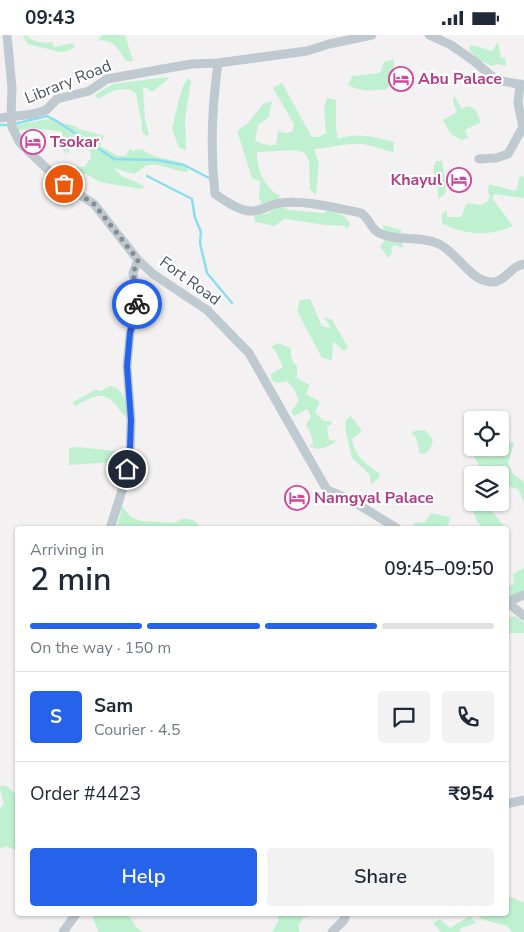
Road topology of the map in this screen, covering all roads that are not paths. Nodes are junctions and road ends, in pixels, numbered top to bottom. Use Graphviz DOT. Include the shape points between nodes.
graph roads {
  1 [pos="7,35"];
  2 [pos="372,35"];
  3 [pos="430,35"];
  4 [pos="218,63"];
  5 [pos="522,84"];
  6 [pos="0,118"];
  7 [pos="12,122"];
  8 [pos="479,159"];
  9 [pos="138,260"];
  10 [pos="524,265"];
  11 [pos="111,526"];
  12 [pos="393,526"];
  13 [pos="524,595"];
  14 [pos="509,600"];
  15 [pos="509,603"];
  16 [pos="524,616"];
  17 [pos="524,800"];
  18 [pos="509,803"];
  19 [pos="75,916"];
  20 [pos="345,916"];
  21 [pos="63,932"];
  22 [pos="332,932"];
  1 -- 7 [label="street"];
  2 -- 4 [label="street, Library Road" via="307,51"];
  3 -- 5 [label="street" via="451,45 496,80"];
  4 -- 7 [label="street, Library Road" via="191,64 107,79 89,91 57,99 46,110"];
  4 -- 10 [label="street" via="212,109 212,171 215,194 221,198 249,211 278,203 308,203 361,213 380,234 440,245 485,281 501,280 518,265"];
  5 -- 8 [label="street" via="518,103 523,127 515,143 508,154"];
  6 -- 7 [label="street, Library Road"];
  7 -- 9 [label="street, Fort Road" via="20,143 64,184 94,204"];
  9 -- 11 [label="street" via="133,273 137,307 130,333 127,366 130,451"];
  9 -- 12 [label="street, Fort Road" via="153,274 207,310 248,353 326,490 351,499"];
  13 -- 14 [label="street"];
  15 -- 16 [label="street"];
  17 -- 18 [label="street"];
  19 -- 21 [label="street"];
  20 -- 22 [label="street"];
}
